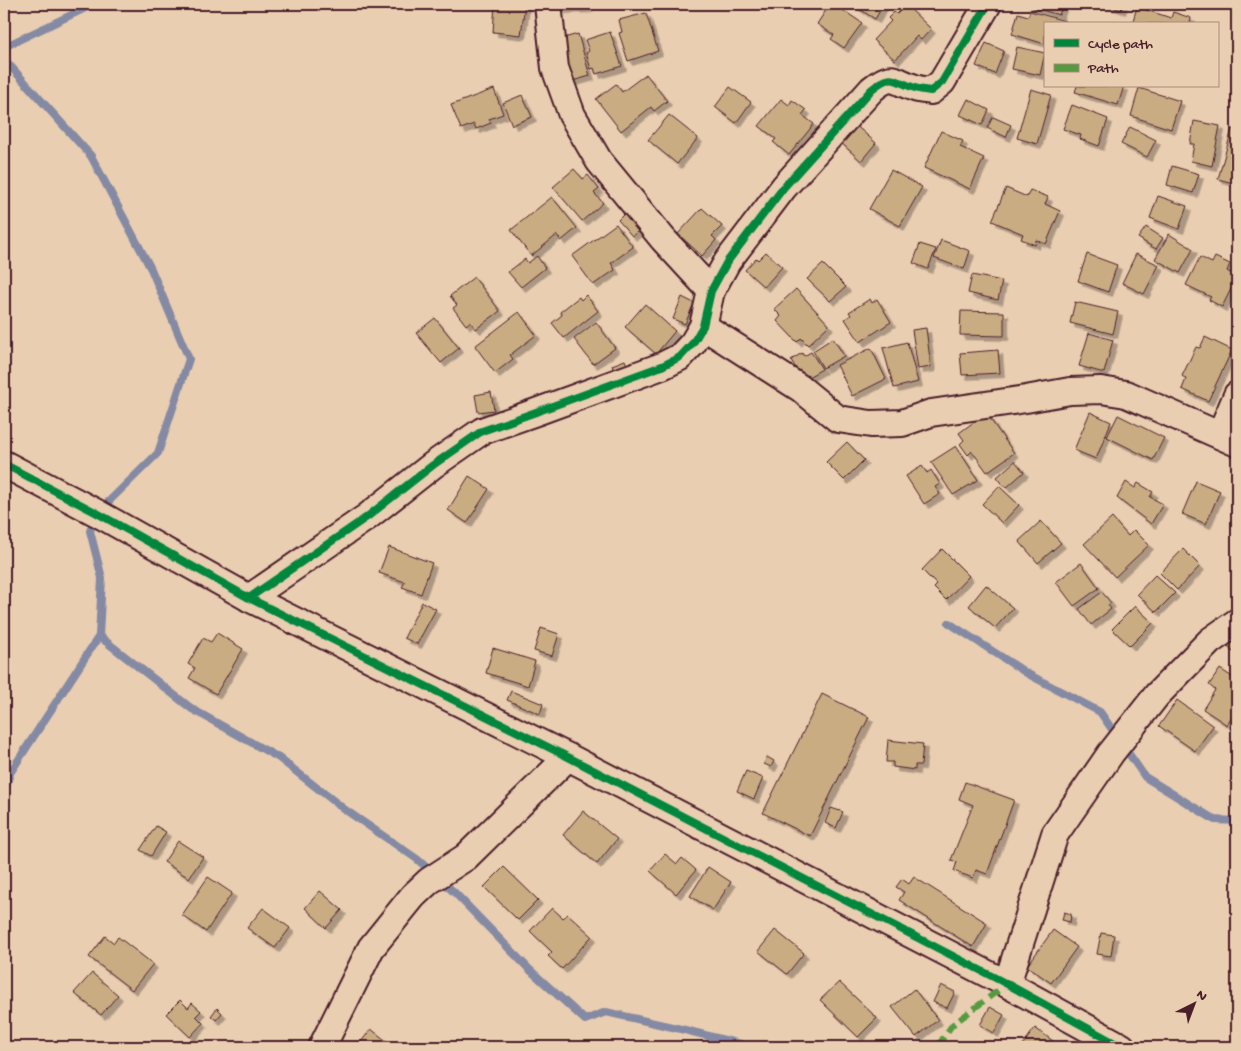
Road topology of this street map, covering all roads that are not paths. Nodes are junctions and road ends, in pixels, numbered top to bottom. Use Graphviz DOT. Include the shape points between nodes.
graph roads {
  1 [pos="548,4"];
  2 [pos="988,4"];
  3 [pos="711,291"];
  4 [pos="703,326"];
  5 [pos="1237,395"];
  6 [pos="1229,439"];
  7 [pos="4,464"];
  8 [pos="250,598"];
  9 [pos="1237,622"];
  10 [pos="568,756"];
  11 [pos="1007,984"];
  12 [pos="322,1047"];
  13 [pos="1122,1047"];
  1 -- 3 [label="street" via="555,68 572,115 599,161"];
  2 -- 3 [label="street" via="942,82 931,91 894,79 882,81 872,89 784,187 727,262"];
  3 -- 4 [label="street"];
  4 -- 6 [label="street" via="800,388 838,419 871,424 902,423 931,413 1070,391 1101,390 1126,394"];
  4 -- 8 [label="street" via="680,357 662,366 482,430 367,517"];
  5 -- 6 [label="street"];
  7 -- 8 [label="street"];
  8 -- 10 [label="street"];
  9 -- 11 [label="street" via="1210,641 1157,696 1110,753 1055,834"];
  10 -- 11 [label="street"];
  10 -- 12 [label="street" via="466,857 413,896 371,948"];
  11 -- 13 [label="street"];
}
